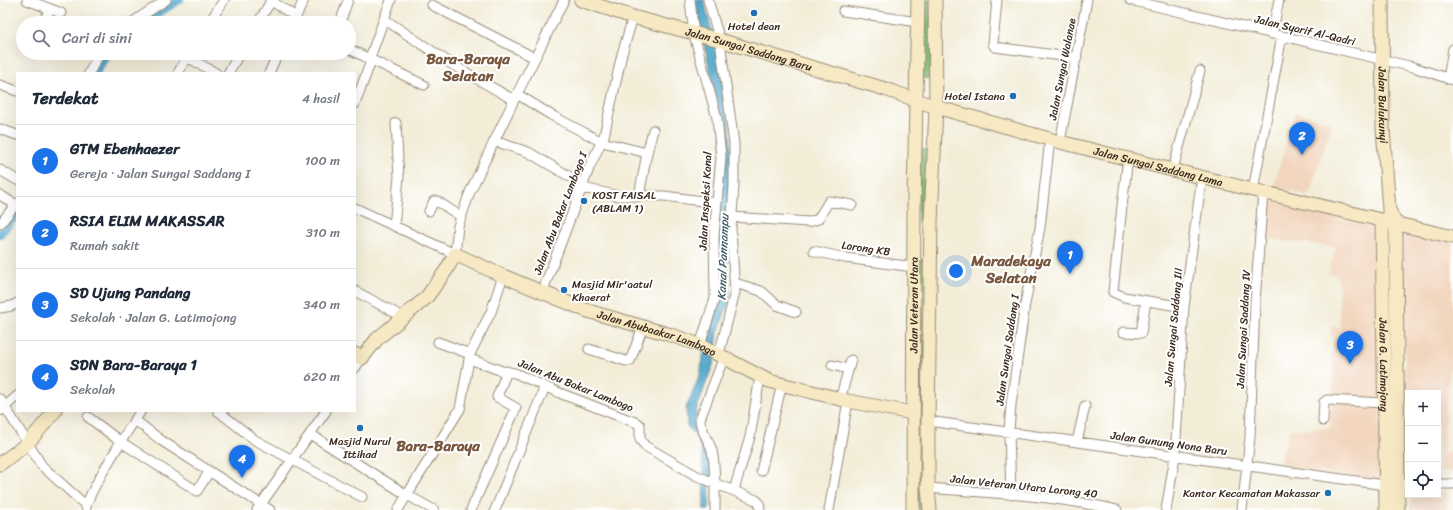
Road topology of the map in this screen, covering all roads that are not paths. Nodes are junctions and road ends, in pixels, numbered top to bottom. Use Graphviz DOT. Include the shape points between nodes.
graph roads {
  1 [pos="27,0"];
  2 [pos="166,0"];
  3 [pos="224,0"];
  4 [pos="271,0"];
  5 [pos="304,0"];
  6 [pos="348,0"];
  7 [pos="391,0"];
  8 [pos="564,0"];
  9 [pos="581,0"];
  10 [pos="690,0"];
  11 [pos="708,0"];
  12 [pos="918,0"];
  13 [pos="935,0"];
  14 [pos="997,0"];
  15 [pos="1087,0"];
  16 [pos="1130,0"];
  17 [pos="1279,0"];
  18 [pos="1382,0"];
  19 [pos="1151,2"];
  20 [pos="433,3"];
  21 [pos="49,9"];
  22 [pos="844,11"];
  23 [pos="61,13"];
  24 [pos="47,16"];
  25 [pos="142,16"];
  26 [pos="214,16"];
  27 [pos="262,16"];
  28 [pos="290,16"];
  29 [pos="298,16"];
  30 [pos="342,16"];
  31 [pos="633,17"];
  32 [pos="384,19"];
  33 [pos="918,22"];
  34 [pos="1272,34"];
  35 [pos="696,35"];
  36 [pos="1282,36"];
  37 [pos="718,40"];
  38 [pos="1453,49"];
  39 [pos="356,53"];
  40 [pos="534,58"];
  41 [pos="1077,58"];
  42 [pos="96,60"];
  43 [pos="183,60"];
  44 [pos="192,60"];
  45 [pos="236,60"];
  46 [pos="274,60"];
  47 [pos="370,60"];
  48 [pos="1382,60"];
  49 [pos="1200,71"];
  50 [pos="90,72"];
  51 [pos="178,72"];
  52 [pos="214,72"];
  53 [pos="229,72"];
  54 [pos="268,72"];
  55 [pos="1450,80"];
  56 [pos="0,85"];
  57 [pos="424,86"];
  58 [pos="16,91"];
  59 [pos="515,97"];
  60 [pos="917,100"];
  61 [pos="356,101"];
  62 [pos="936,107"];
  63 [pos="396,123"];
  64 [pos="0,129"];
  65 [pos="653,130"];
  66 [pos="16,135"];
  67 [pos="1055,140"];
  68 [pos="494,141"];
  69 [pos="602,142"];
  70 [pos="648,153"];
  71 [pos="1128,158"];
  72 [pos="0,170"];
  73 [pos="1174,170"];
  74 [pos="1202,177"];
  75 [pos="16,179"];
  76 [pos="583,187"];
  77 [pos="1258,191"];
  78 [pos="0,195"];
  79 [pos="639,196"];
  80 [pos="717,203"];
  81 [pos="16,204"];
  82 [pos="852,205"];
  83 [pos="356,208"];
  84 [pos="429,210"];
  85 [pos="1385,215"];
  86 [pos="460,216"];
  87 [pos="732,217"];
  88 [pos="1395,222"];
  89 [pos="0,224"];
  90 [pos="394,226"];
  91 [pos="914,233"];
  92 [pos="931,233"];
  93 [pos="1453,236"];
  94 [pos="914,250"];
  95 [pos="931,250"];
  96 [pos="814,251"];
  97 [pos="455,254"];
  98 [pos="914,267"];
  99 [pos="503,276"];
  100 [pos="735,282"];
  101 [pos="356,292"];
  102 [pos="542,293"];
  103 [pos="1146,301"];
  104 [pos="16,304"];
  105 [pos="1184,307"];
  106 [pos="0,308"];
  107 [pos="796,312"];
  108 [pos="402,317"];
  109 [pos="642,327"];
  110 [pos="1123,332"];
  111 [pos="438,342"];
  112 [pos="702,346"];
  113 [pos="589,349"];
  114 [pos="720,355"];
  115 [pos="470,356"];
  116 [pos="357,360"];
  117 [pos="832,365"];
  118 [pos="507,371"];
  119 [pos="760,377"];
  120 [pos="782,384"];
  121 [pos="545,386"];
  122 [pos="16,397"];
  123 [pos="844,400"];
  124 [pos="1384,403"];
  125 [pos="2,406"];
  126 [pos="1085,406"];
  127 [pos="54,412"];
  128 [pos="140,412"];
  129 [pos="219,412"];
  130 [pos="324,412"];
  131 [pos="912,413"];
  132 [pos="88,416"];
  133 [pos="135,420"];
  134 [pos="1323,421"];
  135 [pos="928,422"];
  136 [pos="1009,432"];
  137 [pos="310,434"];
  138 [pos="121,442"];
  139 [pos="1078,442"];
  140 [pos="28,443"];
  141 [pos="1175,456"];
  142 [pos="292,459"];
  143 [pos="0,464"];
  144 [pos="1248,467"];
  145 [pos="761,471"];
  146 [pos="208,472"];
  147 [pos="713,482"];
  148 [pos="1441,484"];
  149 [pos="1453,484"];
  150 [pos="1397,485"];
  151 [pos="928,488"];
  152 [pos="734,490"];
  153 [pos="407,495"];
  154 [pos="1011,495"];
  155 [pos="362,497"];
  156 [pos="85,507"];
  157 [pos="259,507"];
  158 [pos="270,510"];
  159 [pos="398,510"];
  160 [pos="434,510"];
  161 [pos="471,510"];
  162 [pos="495,510"];
  163 [pos="715,510"];
  164 [pos="760,510"];
  165 [pos="829,510"];
  166 [pos="913,510"];
  167 [pos="930,510"];
  168 [pos="1117,510"];
  169 [pos="1166,510"];
  170 [pos="1242,510"];
  171 [pos="1386,510"];
  172 [pos="1398,510"];
  1 -- 21 [label="street"];
  2 -- 25 [label="street"];
  3 -- 26 [label="street"];
  4 -- 27 [label="street"];
  4 -- 28 [label="street"];
  5 -- 29 [label="street"];
  6 -- 30 [label="street"];
  7 -- 32 [label="street"];
  8 -- 40 [label="street"];
  9 -- 31 [label="main road, Jalan Sungai Saddang Baru"];
  10 -- 35 [label="street, Jalan Inspeksi Kanal"];
  11 -- 37 [label="street"];
  12 -- 33 [label="main road, Jalan Veteran Utara"];
  13 -- 62 [label="main road, Jalan Veteran Utara"];
  14 -- 41 [label="street" via="993,44 996,47"];
  15 -- 41 [label="street, Jalan Sungai Walanae"];
  16 -- 19 [label="street, Jalan Syarif Al-Qadri"];
  17 -- 34 [label="street"];
  18 -- 48 [label="main road, Jalan Bulukunyi"];
  19 -- 34 [label="street, Jalan Syarif Al-Qadri"];
  20 -- 40 [label="street"];
  21 -- 23 [label="street"];
  21 -- 24 [label="street"];
  22 -- 33 [label="street"];
  31 -- 35 [label="main road, Jalan Sungai Saddang Baru"];
  31 -- 69 [label="street"];
  32 -- 47 [label="street"];
  32 -- 59 [label="street" via="453,65"];
  33 -- 60 [label="main road, Jalan Veteran Utara"];
  34 -- 36 [label="street, Jalan Syarif Al-Qadri"];
  35 -- 37 [label="main road, Jalan Sungai Saddang Baru"];
  35 -- 80 [label="street, Jalan Inspeksi Kanal" via="718,125 721,157"];
  36 -- 48 [label="street, Jalan Syarif Al-Qadri"];
  36 -- 77 [label="street, Jalan Sungai Saddang IV"];
  37 -- 60 [label="main road, Jalan Sungai Saddang Baru"];
  37 -- 87 [label="street" via="734,144"];
  38 -- 55 [label="street"];
  39 -- 47 [label="street"];
  40 -- 59 [label="street"];
  41 -- 67 [label="street, Jalan Sungai Walanae"];
  42 -- 50 [label="street"];
  43 -- 51 [label="street"];
  44 -- 52 [label="street"];
  45 -- 53 [label="street"];
  46 -- 54 [label="street"];
  47 -- 57 [label="street"];
  47 -- 61 [label="street"];
  48 -- 55 [label="street, Jalan Syarif Al-Qadri"];
  48 -- 85 [label="main road, Jalan Bulukunyi"];
  49 -- 73 [label="street"];
  56 -- 58 [label="street"];
  59 -- 68 [label="street"];
  59 -- 69 [label="street"];
  60 -- 62 [label="main road, Jalan Sungai Saddang Baru"];
  60 -- 91 [label="main road, Jalan Veteran Utara"];
  62 -- 67 [label="main road, Jalan Sungai Saddang Lama"];
  62 -- 92 [label="main road, Jalan Veteran Utara"];
  63 -- 90 [label="street" via="399,177"];
  64 -- 66 [label="street"];
  65 -- 70 [label="street"];
  67 -- 71 [label="main road, Jalan Sungai Saddang Lama"];
  67 -- 136 [label="street, Jalan Sungai Saddang I" via="1021,328"];
  68 -- 76 [label="street" via="528,152"];
  68 -- 86 [label="street"];
  69 -- 70 [label="street"];
  69 -- 76 [label="street, Jalan Abu Bakar Lambogo I"];
  70 -- 79 [label="street"];
  71 -- 73 [label="main road, Jalan Sungai Saddang Lama"];
  71 -- 103 [label="street" via="1113,292"];
  72 -- 75 [label="street"];
  73 -- 74 [label="main road, Jalan Sungai Saddang Lama"];
  74 -- 77 [label="main road, Jalan Sungai Saddang Lama"];
  74 -- 105 [label="street, Jalan Sungai Saddang III"];
  76 -- 79 [label="street" via="606,195"];
  76 -- 102 [label="street, Jalan Abu Bakar Lambogo I"];
  77 -- 85 [label="main road, Jalan Sungai Saddang Lama"];
  77 -- 144 [label="street, Jalan Sungai Saddang IV"];
  78 -- 81 [label="street"];
  79 -- 80 [label="street" via="668,196"];
  80 -- 112 [label="street, Jalan Inspeksi Kanal" via="714,249 715,298"];
  81 -- 89 [label="street"];
  82 -- 87 [label="street" via="829,201 818,219 809,222"];
  83 -- 90 [label="street"];
  84 -- 86 [label="street" via="437,200"];
  85 -- 88 [label="main road, Jalan Sungai Saddang Lama"];
  85 -- 124 [label="main road, Jalan G. Latimojong"];
  86 -- 97 [label="street"];
  87 -- 100 [label="street" via="731,252"];
  88 -- 93 [label="main road, Jalan Sungai Saddang Lama"];
  88 -- 150 [label="main road"];
  90 -- 97 [label="street"];
  91 -- 92 [label="main road"];
  91 -- 94 [label="main road, Jalan Veteran Utara"];
  92 -- 95 [label="main road, Jalan Veteran Utara"];
  94 -- 95 [label="main road"];
  94 -- 98 [label="main road, Jalan Veteran Utara"];
  95 -- 135 [label="main road, Jalan Veteran Utara"];
  96 -- 98 [label="street, Lorong KB" via="845,258"];
  97 -- 99 [label="main road, Jalan Abubaakar Lambogo"];
  97 -- 108 [label="main road" via="426,298"];
  98 -- 131 [label="main road, Jalan Veteran Utara"];
  99 -- 102 [label="main road, Jalan Abubaakar Lambogo"];
  99 -- 115 [label="street" via="491,312"];
  100 -- 107 [label="street" via="761,291 777,305"];
  100 -- 114 [label="street"];
  101 -- 108 [label="street"];
  102 -- 109 [label="main road, Jalan Abubaakar Lambogo" via="588,311"];
  103 -- 105 [label="street"];
  103 -- 110 [label="street" via="1141,333"];
  104 -- 106 [label="street"];
  105 -- 141 [label="street, Jalan Sungai Saddang III"];
  108 -- 116 [label="main road"];
  109 -- 112 [label="main road, Jalan Abubaakar Lambogo"];
  109 -- 113 [label="street" via="630,360 626,361"];
  111 -- 115 [label="street, Jalan Abu Bakar Lambogo"];
  112 -- 114 [label="main road, Jalan Abubaakar Lambogo"];
  114 -- 119 [label="main road, Jalan Abubaakar Lambogo"];
  114 -- 147 [label="street" via="700,419 700,426 711,449"];
  115 -- 118 [label="street, Jalan Abu Bakar Lambogo"];
  115 -- 153 [label="street" via="460,409"];
  117 -- 123 [label="street" via="850,365"];
  118 -- 121 [label="street, Jalan Abu Bakar Lambogo"];
  118 -- 161 [label="street" via="497,398 516,408"];
  119 -- 120 [label="main road, Jalan Abubaakar Lambogo"];
  119 -- 152 [label="street" via="750,437"];
  120 -- 123 [label="main road, Jalan Abubaakar Lambogo"];
  120 -- 145 [label="street"];
  121 -- 147 [label="street, Jalan Abu Bakar Lambogo" via="637,423 640,425 641,441 645,446 697,476"];
  121 -- 162 [label="street"];
  122 -- 125 [label="street"];
  123 -- 131 [label="main road, Jalan Abubaakar Lambogo"];
  123 -- 165 [label="street"];
  124 -- 134 [label="street" via="1327,400 1324,402"];
  124 -- 150 [label="main road, Jalan G. Latimojong"];
  125 -- 140 [label="street"];
  126 -- 139 [label="street"];
  127 -- 140 [label="main road"];
  128 -- 133 [label="street"];
  129 -- 142 [label="street" via="255,440"];
  130 -- 137 [label="street"];
  131 -- 166 [label="main road, Jalan Veteran Utara"];
  132 -- 138 [label="street"];
  133 -- 138 [label="street"];
  133 -- 146 [label="street"];
  135 -- 136 [label="street, Jalan Gunung Nona Baru"];
  135 -- 151 [label="main road, Jalan Veteran Utara"];
  136 -- 139 [label="street, Jalan Gunung Nona Baru"];
  136 -- 154 [label="street, Jalan Sungai Saddang I"];
  137 -- 142 [label="street"];
  137 -- 153 [label="street"];
  138 -- 146 [label="street" via="197,492"];
  138 -- 156 [label="street"];
  139 -- 141 [label="street, Jalan Gunung Nona Baru"];
  140 -- 143 [label="main road"];
  140 -- 156 [label="street" via="42,466"];
  141 -- 144 [label="street, Jalan Gunung Nona Baru"];
  141 -- 169 [label="street, Jalan Sungai Saddang III"];
  142 -- 155 [label="street"];
  142 -- 157 [label="street"];
  144 -- 150 [label="street, Jalan Gunung Nona Baru"];
  144 -- 170 [label="street, Jalan Sungai Saddang IV"];
  146 -- 157 [label="street"];
  147 -- 152 [label="street, Jalan Abu Bakar Lambogo"];
  147 -- 163 [label="street"];
  148 -- 149 [label="street"];
  150 -- 171 [label="main road, Jalan G. Latimojong"];
  150 -- 172 [label="main road"];
  151 -- 154 [label="street, Jalan Veteran Utara Lorong 40"];
  151 -- 167 [label="main road, Jalan Veteran Utara"];
  152 -- 164 [label="street, Jalan Abu Bakar Lambogo" via="759,502"];
  153 -- 159 [label="street"];
  153 -- 160 [label="street"];
  154 -- 168 [label="street, Jalan Veteran Utara Lorong 40"];
  157 -- 158 [label="street"];
}
